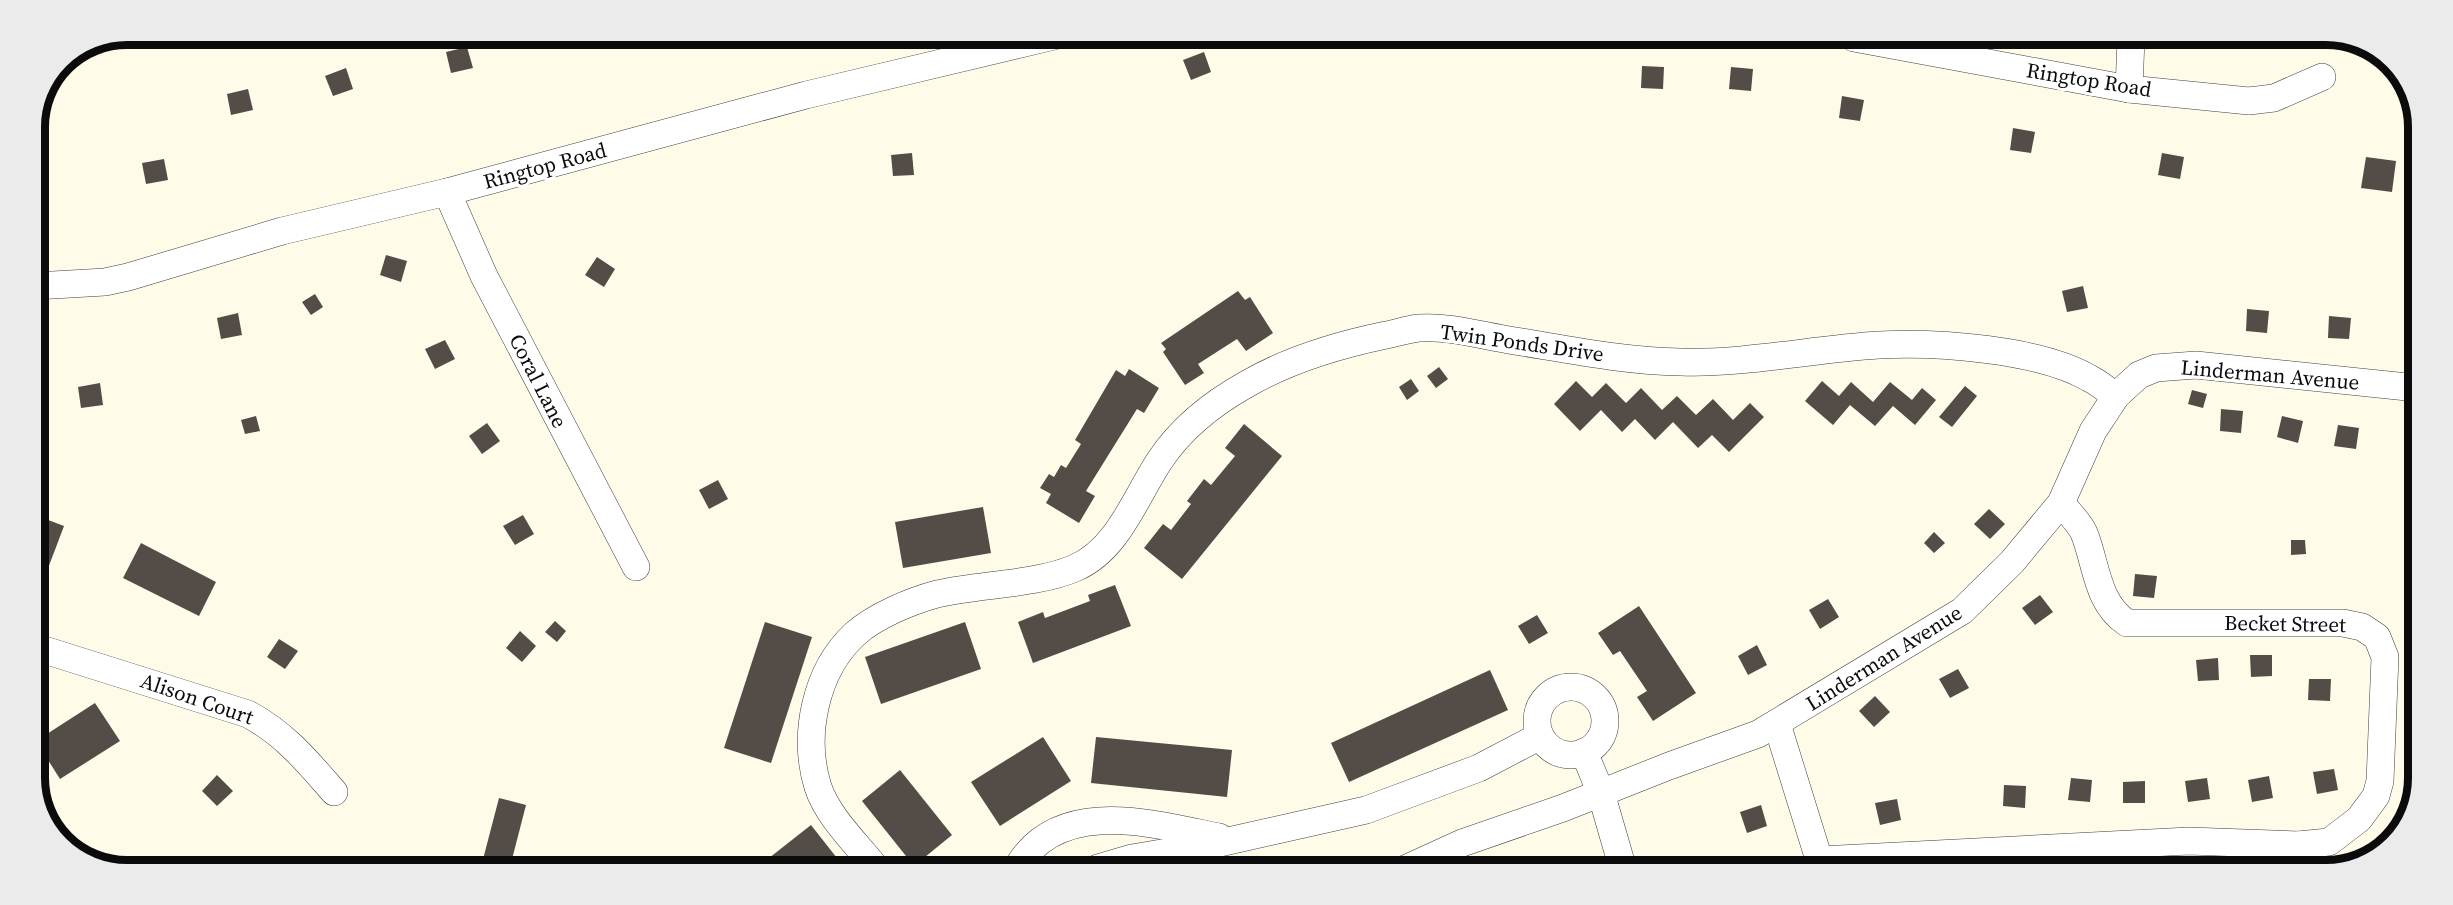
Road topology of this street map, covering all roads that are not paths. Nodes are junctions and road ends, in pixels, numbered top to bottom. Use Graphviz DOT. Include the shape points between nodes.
graph roads {
  1 [pos="987,45"];
  2 [pos="1892,45"];
  3 [pos="2131,45"];
  4 [pos="965,48"];
  5 [pos="2322,77"];
  6 [pos="2129,89"];
  7 [pos="447,192"];
  8 [pos="45,285"];
  9 [pos="2408,387"];
  10 [pos="2116,396"];
  11 [pos="2061,503"];
  12 [pos="636,567"];
  13 [pos="45,650"];
  14 [pos="1777,724"];
  15 [pos="1540,736"];
  16 [pos="1584,752"];
  17 [pos="334,792"];
  18 [pos="1600,793"];
  19 [pos="1233,840"];
  20 [pos="2297,858"];
  21 [pos="869,860"];
  22 [pos="1023,860"];
  23 [pos="1125,860"];
  24 [pos="1423,860"];
  25 [pos="1620,860"];
  26 [pos="1819,860"];
  27 [pos="1898,860"];
  1 -- 4 [label="street, Ringtop Road"];
  2 -- 6 [label="street, Ringtop Road"];
  3 -- 6 [label="street"];
  4 -- 7 [label="street, Ringtop Road"];
  5 -- 6 [label="street, Ringtop Road" via="2274,98 2249,101"];
  7 -- 8 [label="street, Ringtop Road" via="282,231 128,277"];
  7 -- 12 [label="street, Coral Lane" via="489,286"];
  9 -- 10 [label="street, Linderman Avenue" via="2196,365 2156,368 2139,375"];
  10 -- 11 [label="street, Linderman Avenue" via="2093,431"];
  10 -- 21 [label="street, Twin Ponds Drive" via="2088,376 2055,363 1980,348 1881,345 1682,362 1594,354 1446,329 1418,328 1347,343 1289,363 1245,384 1179,435 1121,526 1085,562 1041,577 935,595 876,618 854,635 826,678 814,711 810,747 828,808"];
  11 -- 14 [label="street, Linderman Avenue" via="2012,562 1962,611"];
  11 -- 20 [label="street, Becket Street" via="2083,530 2102,592 2114,614 2127,623 2343,622 2362,627 2377,637 2385,657 2380,781 2376,796 2359,819 2329,842"];
  13 -- 17 [label="street, Alison Court" via="248,714 271,726 289,742"];
  14 -- 18 [label="street, Linderman Avenue"];
  14 -- 26 [label="street"];
  15 -- 16 [label="street" via="1552,750 1564,755"];
  15 -- 16 [label="street" via="1537,714 1543,702 1558,690 1578,688 1591,693 1605,715 1600,741"];
  15 -- 19 [label="street" via="1479,768 1366,810"];
  16 -- 18 [label="street"];
  18 -- 24 [label="street, Linderman Avenue"];
  18 -- 25 [label="street"];
  19 -- 22 [label="street" via="1138,821 1093,822 1062,827 1034,844"];
  19 -- 23 [label="street"];
  20 -- 27 [label="street, Becket Street" via="2189,841"];
}
